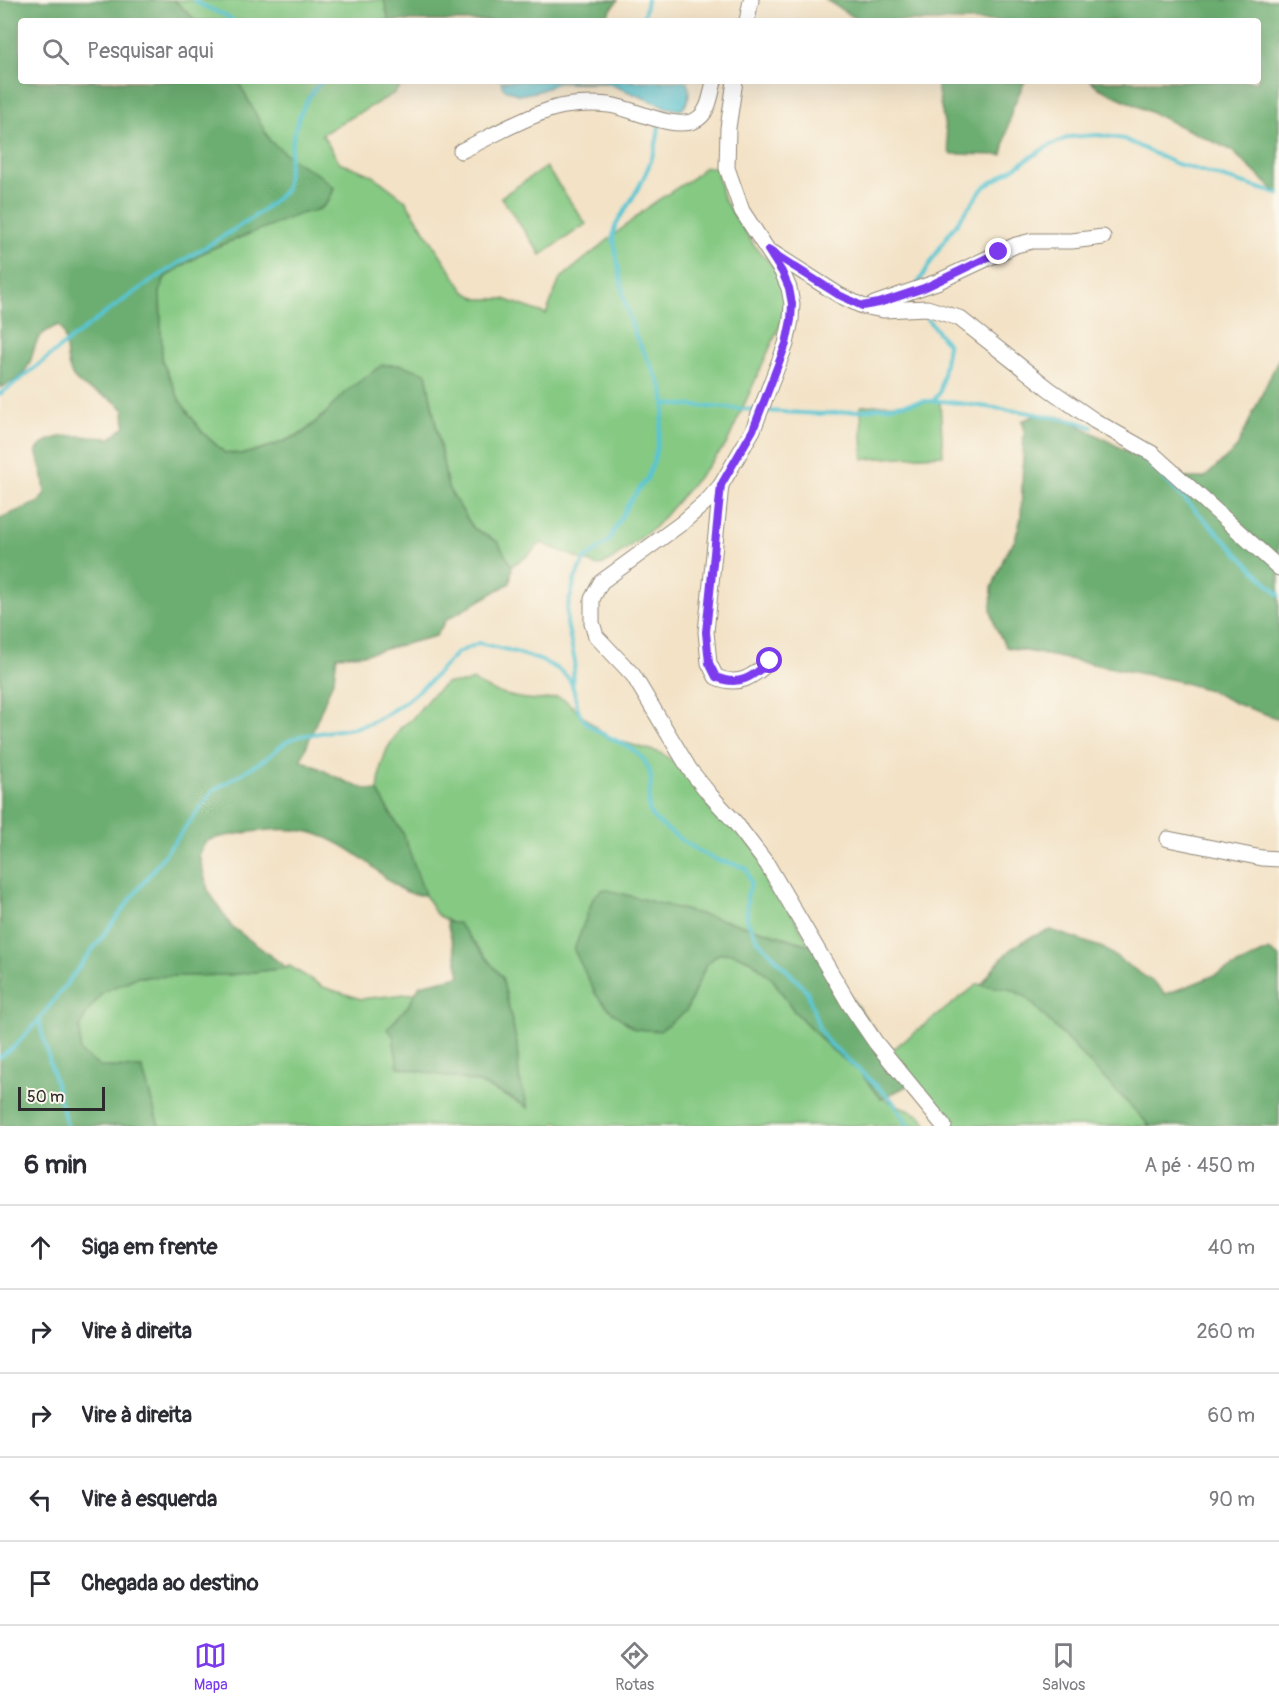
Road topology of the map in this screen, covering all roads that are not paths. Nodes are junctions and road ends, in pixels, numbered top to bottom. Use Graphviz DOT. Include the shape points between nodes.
graph roads {
  1 [pos="751,0"];
  2 [pos="748,18"];
  3 [pos="713,84"];
  4 [pos="735,84"];
  5 [pos="461,151"];
  6 [pos="1103,237"];
  7 [pos="768,250"];
  8 [pos="862,306"];
  9 [pos="721,485"];
  10 [pos="1279,568"];
  11 [pos="770,661"];
  12 [pos="1168,839"];
  13 [pos="1279,859"];
  14 [pos="944,1126"];
  1 -- 2 [label="street"];
  3 -- 5 [label="street" via="704,112 694,121 665,121 608,105 572,106 550,110"];
  4 -- 7 [label="street" via="727,168 741,210"];
  6 -- 8 [label="street" via="1016,245 924,288"];
  7 -- 8 [label="street"];
  7 -- 9 [label="street" via="789,288 791,320 786,344 753,430"];
  8 -- 10 [label="street" via="883,310 927,308 959,318 1095,422 1153,454"];
  9 -- 11 [label="street" via="706,632 709,663 716,677 728,682 757,674"];
  9 -- 14 [label="street" via="682,523 601,582 592,599 592,623 597,636 633,675 690,770 767,864 876,1043"];
  12 -- 13 [label="street"];
}
